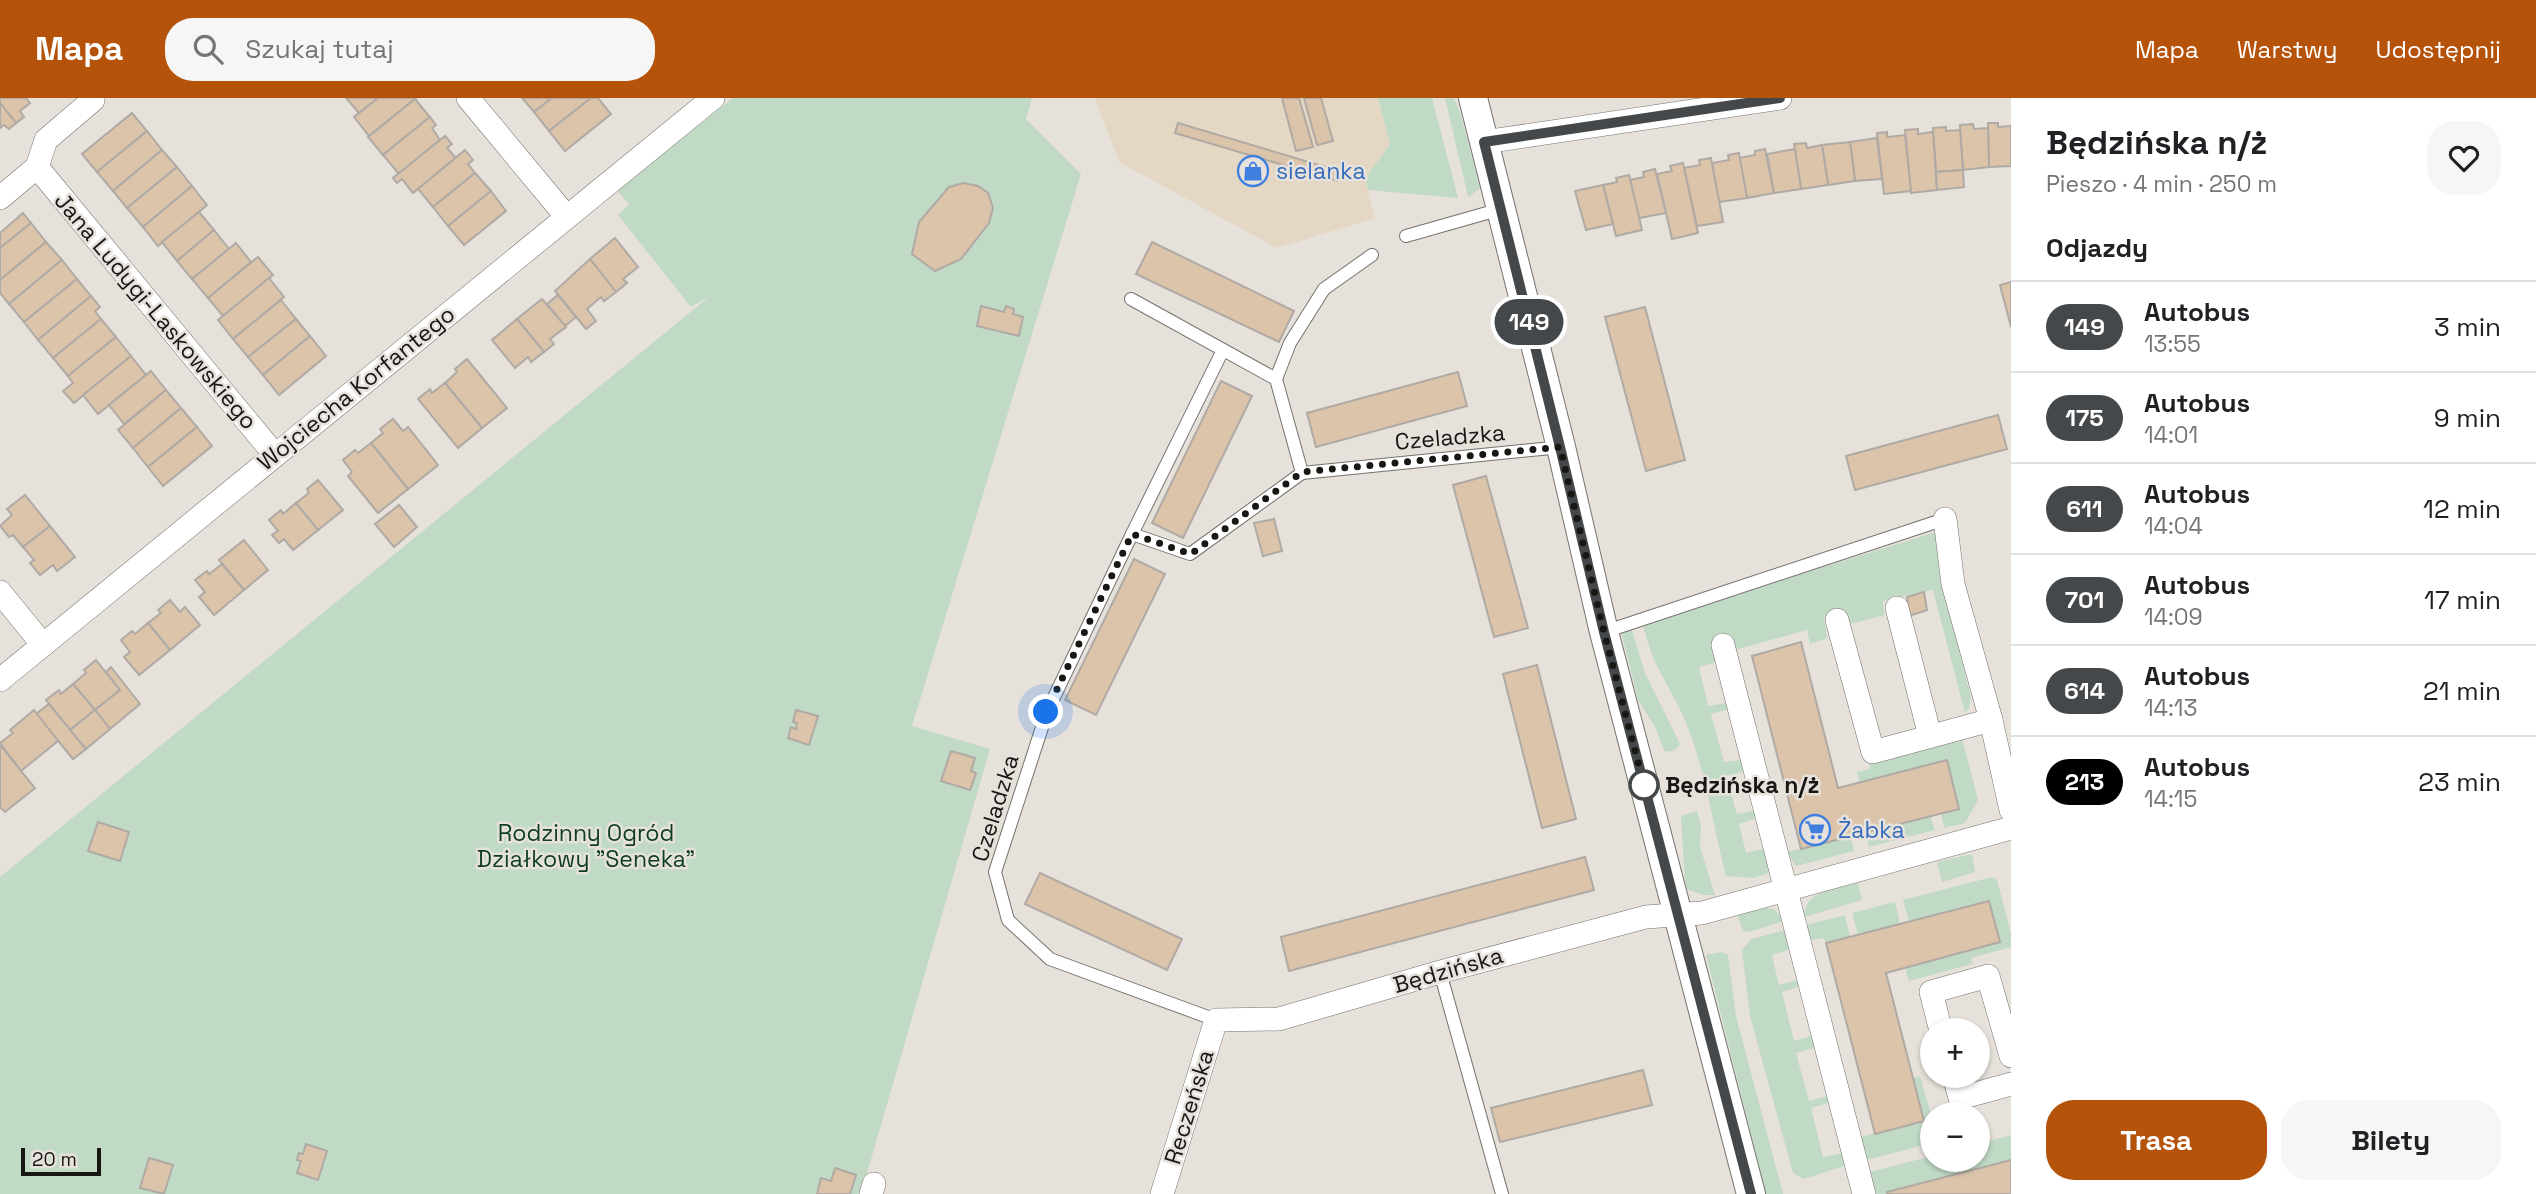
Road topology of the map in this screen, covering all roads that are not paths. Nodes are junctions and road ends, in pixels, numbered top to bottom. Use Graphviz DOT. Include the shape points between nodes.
graph roads {
  1 [pos="468,98"];
  2 [pos="713,98"];
  3 [pos="1472,98"];
  4 [pos="1780,98"];
  5 [pos="93,100"];
  6 [pos="1484,142"];
  7 [pos="37,167"];
  8 [pos="0,198"];
  9 [pos="1501,209"];
  10 [pos="566,216"];
  11 [pos="1406,236"];
  12 [pos="1372,255"];
  13 [pos="1131,299"];
  14 [pos="1223,350"];
  15 [pos="1276,379"];
  16 [pos="1560,447"];
  17 [pos="275,455"];
  18 [pos="1302,472"];
  19 [pos="1945,519"];
  20 [pos="1132,534"];
  21 [pos="0,592"];
  22 [pos="1896,608"];
  23 [pos="1837,620"];
  24 [pos="1604,632"];
  25 [pos="43,645"];
  26 [pos="1723,645"];
  27 [pos="0,680"];
  28 [pos="1991,720"];
  29 [pos="1930,736"];
  30 [pos="2011,810"];
  31 [pos="2011,828"];
  32 [pos="1786,888"];
  33 [pos="1678,914"];
  34 [pos="1440,972"];
  35 [pos="1938,1018"];
  36 [pos="1216,1020"];
  37 [pos="2011,1056"];
  38 [pos="2011,1084"];
  39 [pos="1958,1088"];
  40 [pos="1162,1194"];
  41 [pos="1502,1194"];
  42 [pos="1751,1194"];
  43 [pos="1864,1194"];
  1 -- 10 [label="street"];
  2 -- 10 [label="street, Wojciecha Korfantego"];
  3 -- 6 [label="street"];
  4 -- 6 [label="street"];
  5 -- 7 [label="street" via="46,140"];
  6 -- 9 [label="street"];
  7 -- 8 [label="street"];
  7 -- 17 [label="street, Jana Ludygi-Laskowskiego"];
  9 -- 11 [label="lane"];
  9 -- 16 [label="street"];
  10 -- 17 [label="street, Wojciecha Korfantego"];
  12 -- 15 [label="lane" via="1324,289 1290,343"];
  13 -- 14 [label="lane"];
  14 -- 15 [label="lane"];
  14 -- 20 [label="lane, Czeladzka"];
  15 -- 18 [label="lane"];
  16 -- 18 [label="lane, Czeladzka"];
  16 -- 24 [label="street"];
  17 -- 25 [label="street, Wojciecha Korfantego"];
  18 -- 20 [label="lane" via="1191,554"];
  19 -- 24 [label="lane"];
  19 -- 28 [label="street" via="1953,584"];
  20 -- 36 [label="lane, Czeladzka" via="1046,712 995,872 1008,920 1050,960"];
  21 -- 25 [label="street"];
  22 -- 29 [label="street"];
  23 -- 29 [label="street" via="1873,752"];
  24 -- 33 [label="street"];
  25 -- 27 [label="street, Wojciecha Korfantego"];
  26 -- 32 [label="street"];
  28 -- 29 [label="street"];
  28 -- 30 [label="street"];
  31 -- 32 [label="street, Będzińska"];
  32 -- 33 [label="street, Będzińska" via="1702,913"];
  32 -- 43 [label="street"];
  33 -- 34 [label="street, Będzińska" via="1646,917"];
  33 -- 42 [label="street"];
  34 -- 36 [label="street, Będzińska" via="1279,1019"];
  34 -- 41 [label="lane"];
  35 -- 37 [label="street" via="1931,992 1988,976"];
  36 -- 40 [label="street, Reczeńska"];
  38 -- 39 [label="street" via="1961,1098"];
}
